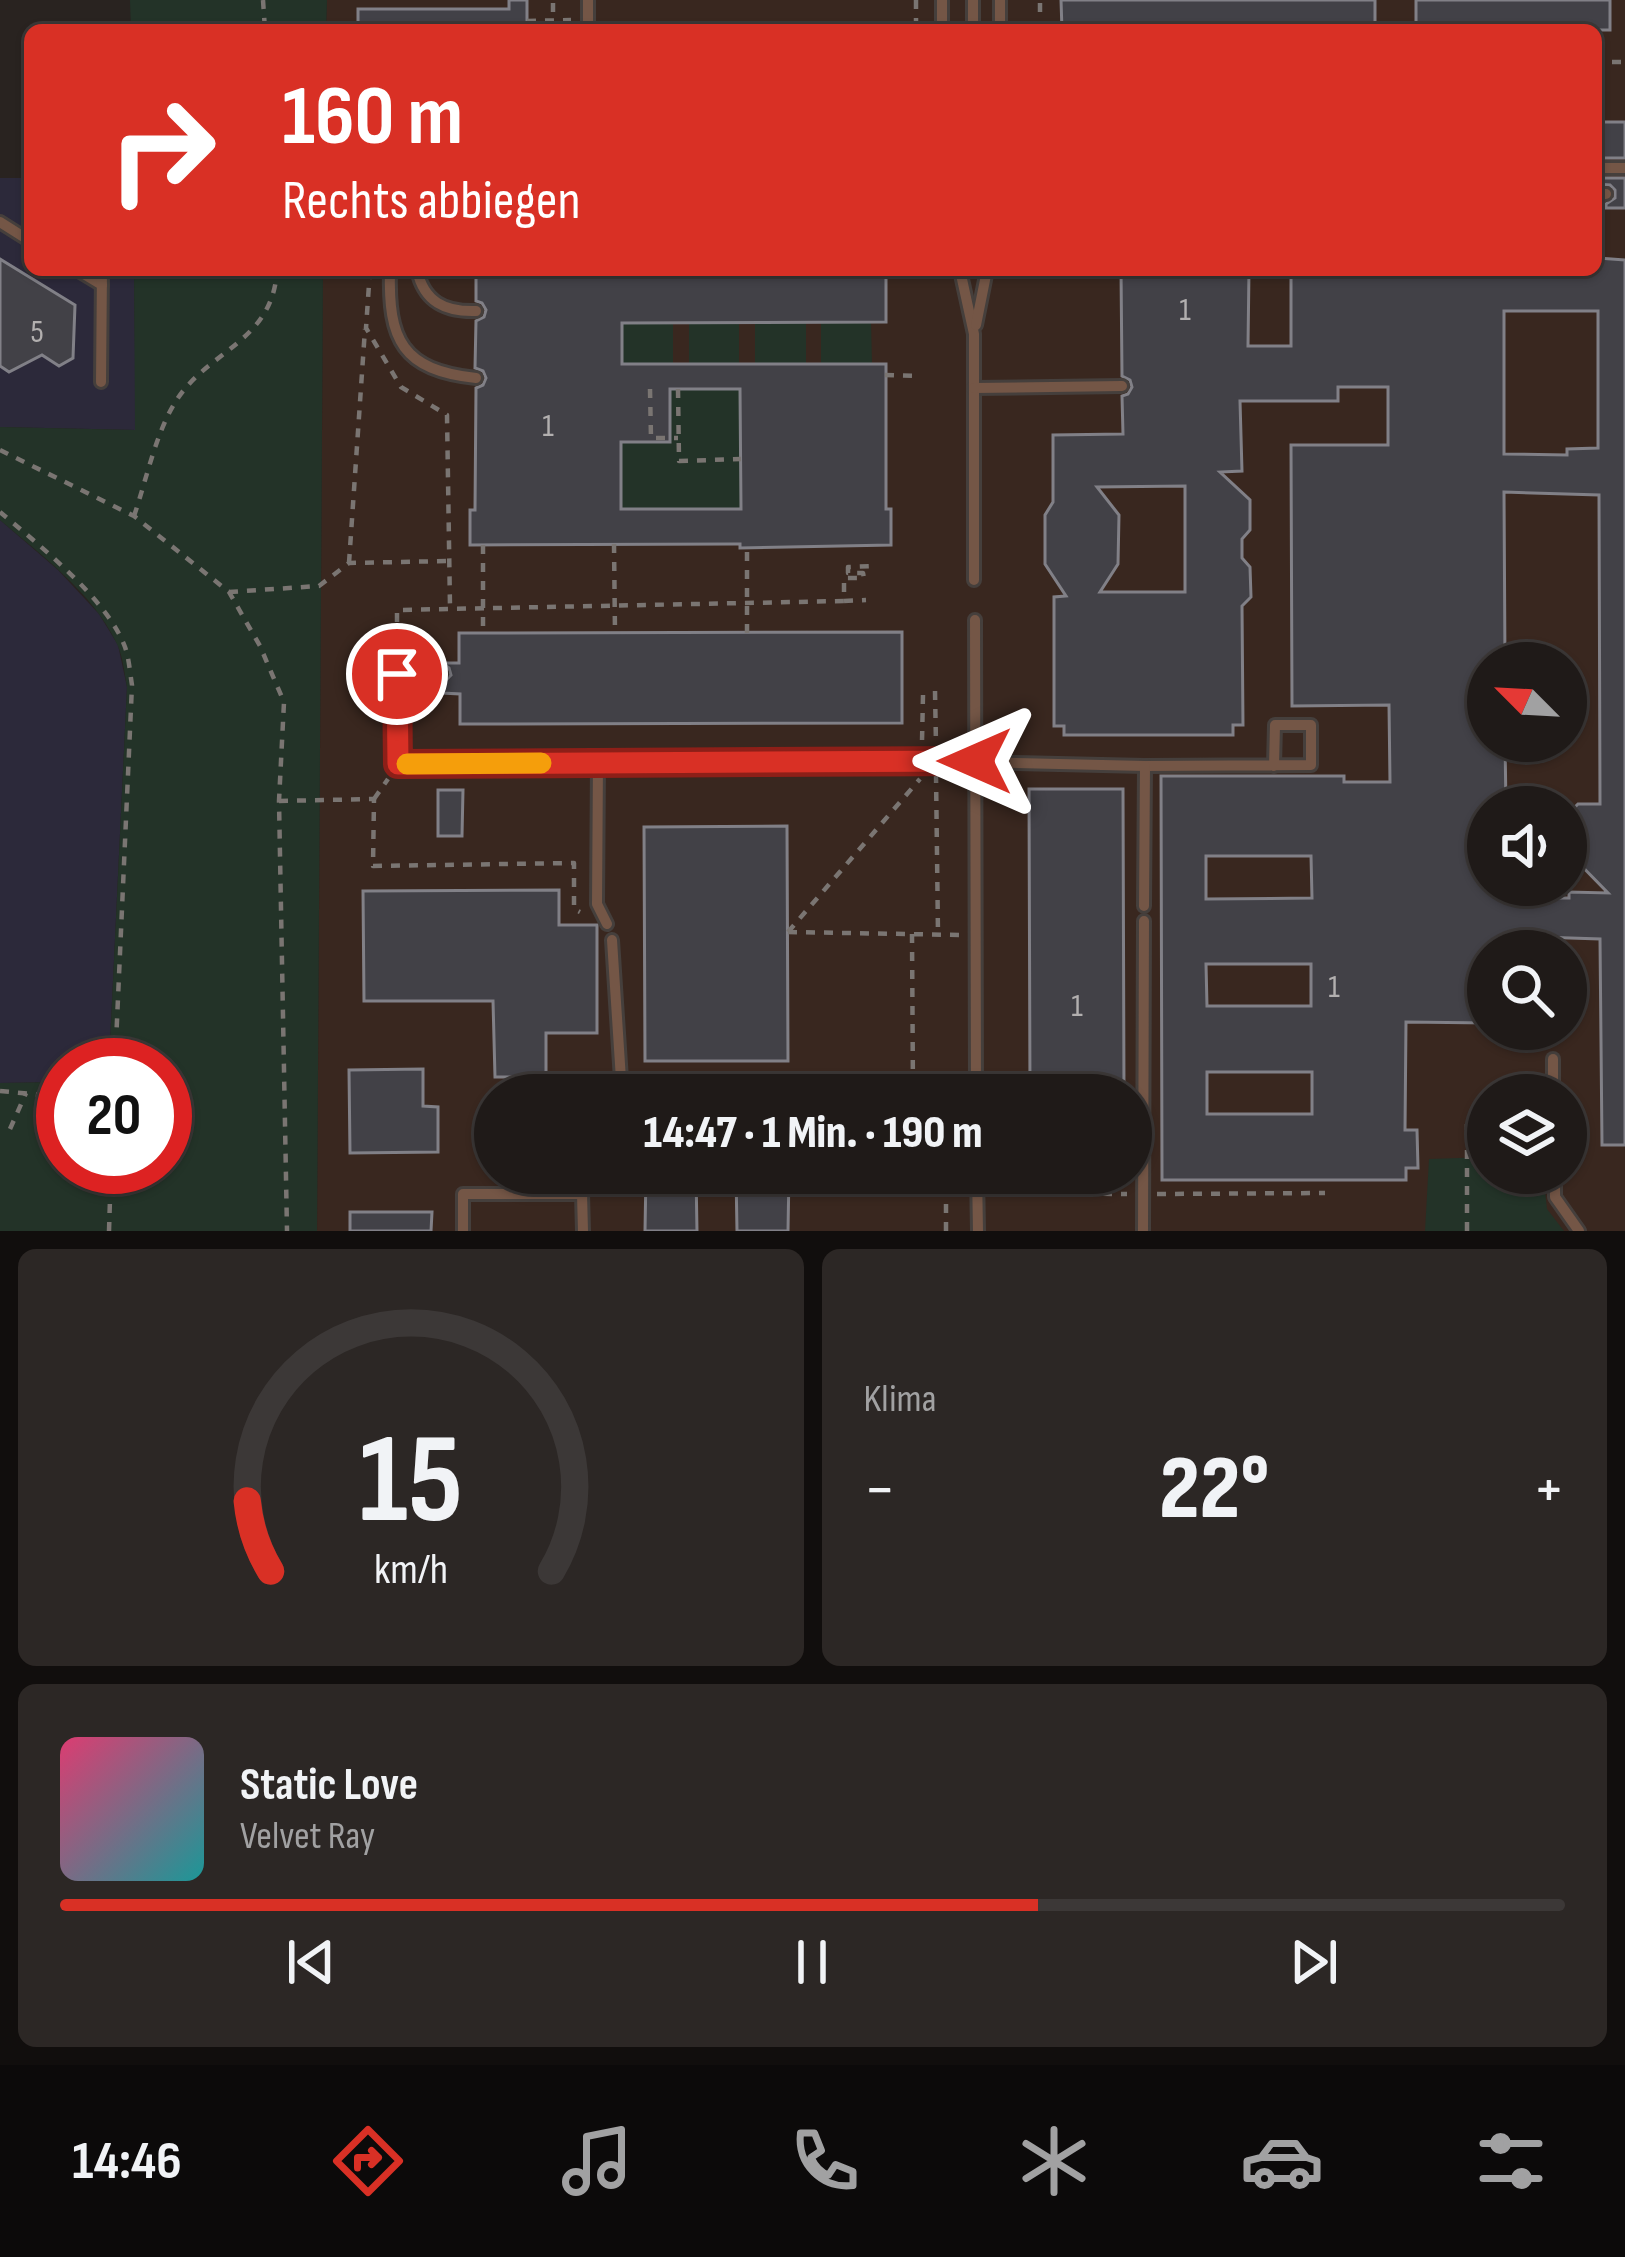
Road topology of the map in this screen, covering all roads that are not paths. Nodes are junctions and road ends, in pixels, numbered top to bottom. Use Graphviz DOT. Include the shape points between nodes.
graph roads {
  1 [pos="87,276"];
  2 [pos="102,276"];
  3 [pos="390,276"];
  4 [pos="418,276"];
  5 [pos="961,276"];
  6 [pos="986,276"];
  7 [pos="102,285"];
  8 [pos="476,311"];
  9 [pos="974,334"];
  10 [pos="476,378"];
  11 [pos="101,382"];
  12 [pos="1122,386"];
  13 [pos="974,388"];
  14 [pos="974,580"];
  15 [pos="975,620"];
  16 [pos="441,674"];
  17 [pos="975,761"];
  18 [pos="598,762"];
  19 [pos="1145,766"];
  20 [pos="1274,766"];
  21 [pos="1144,906"];
  22 [pos="1144,921"];
  23 [pos="607,924"];
  24 [pos="612,940"];
  25 [pos="1553,1059"];
  26 [pos="621,1074"];
  27 [pos="976,1074"];
  28 [pos="1553,1074"];
  29 [pos="474,1194"];
  30 [pos="582,1194"];
  31 [pos="977,1194"];
  32 [pos="1555,1194"];
  33 [pos="463,1231"];
  34 [pos="583,1231"];
  35 [pos="978,1231"];
  36 [pos="1143,1231"];
  37 [pos="1579,1231"];
  1 -- 7 [label="lane"];
  2 -- 7 [label="lane"];
  3 -- 10 [label="lane" via="404,349 436,372"];
  4 -- 8 [label="lane" via="442,308"];
  5 -- 9 [label="lane"];
  6 -- 9 [label="lane"];
  7 -- 11 [label="lane"];
  9 -- 13 [label="lane"];
  12 -- 13 [label="lane"];
  13 -- 14 [label="lane"];
  15 -- 17 [label="lane"];
  16 -- 18 [label="lane" via="397,674 398,764"];
  17 -- 18 [label="lane"];
  17 -- 19 [label="lane"];
  17 -- 27 [label="lane"];
  18 -- 23 [label="lane" via="597,904"];
  19 -- 20 [label="lane"];
  19 -- 21 [label="lane"];
  20 -- 20 [label="lane" via="1275,725 1311,725 1310,765"];
  22 -- 36 [label="lane"];
  24 -- 26 [label="lane"];
  25 -- 28 [label="lane"];
  29 -- 33 [label="lane" via="463,1194"];
  30 -- 34 [label="lane"];
  31 -- 35 [label="lane"];
  32 -- 37 [label="lane"];
}
